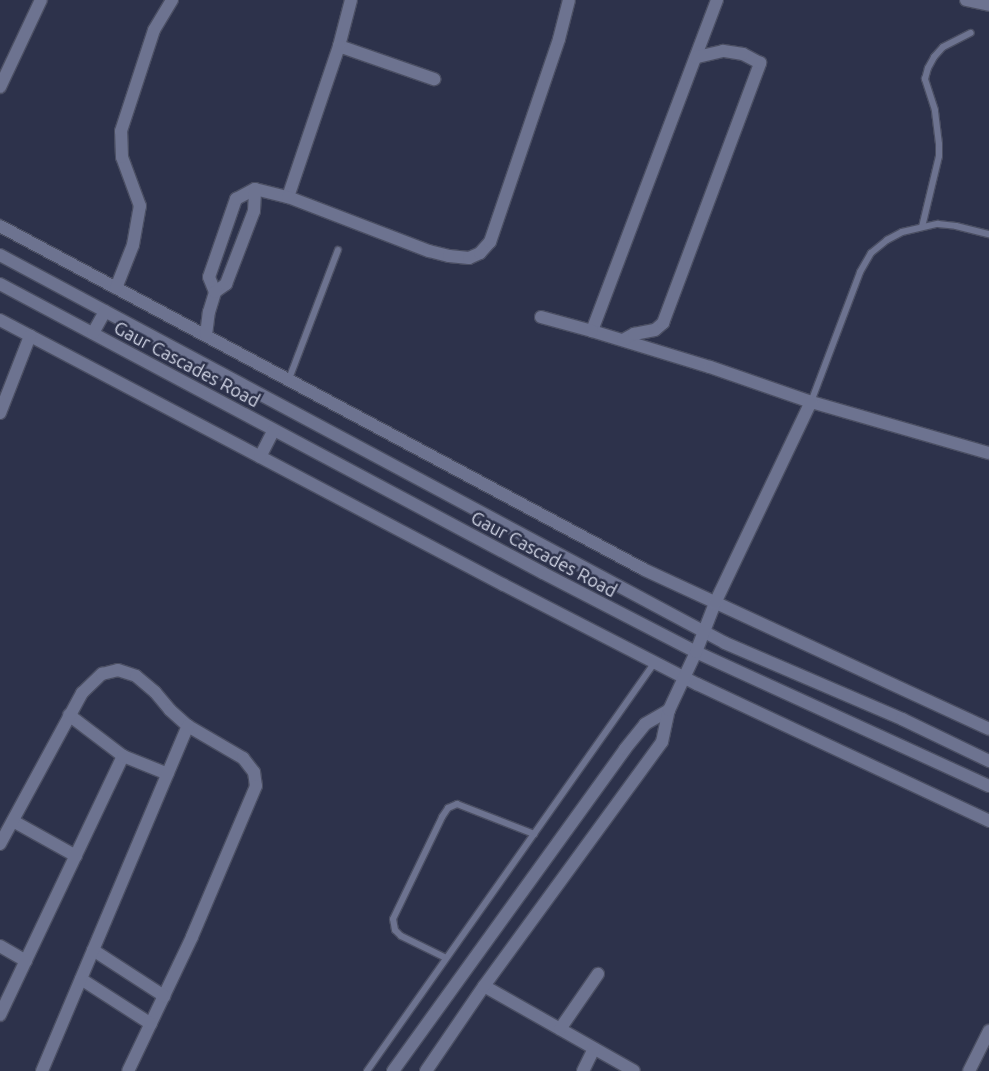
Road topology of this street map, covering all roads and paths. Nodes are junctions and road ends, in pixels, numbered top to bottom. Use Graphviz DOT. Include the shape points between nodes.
graph roads {
  1 [pos="41,0"];
  2 [pos="172,0"];
  3 [pos="351,0"];
  4 [pos="569,0"];
  5 [pos="717,0"];
  6 [pos="966,0"];
  7 [pos="989,5"];
  8 [pos="971,34"];
  9 [pos="339,46"];
  10 [pos="696,56"];
  11 [pos="434,79"];
  12 [pos="0,87"];
  13 [pos="256,189"];
  14 [pos="288,197"];
  15 [pos="0,226"];
  16 [pos="922,227"];
  17 [pos="989,234"];
  18 [pos="338,250"];
  19 [pos="0,254"];
  20 [pos="0,284"];
  21 [pos="116,288"];
  22 [pos="215,292"];
  23 [pos="105,311"];
  24 [pos="541,316"];
  25 [pos="0,320"];
  26 [pos="592,331"];
  27 [pos="93,333"];
  28 [pos="206,335"];
  29 [pos="30,336"];
  30 [pos="623,340"];
  31 [pos="289,379"];
  32 [pos="811,402"];
  33 [pos="0,413"];
  34 [pos="274,430"];
  35 [pos="989,453"];
  36 [pos="260,457"];
  37 [pos="715,603"];
  38 [pos="704,631"];
  39 [pos="696,652"];
  40 [pos="655,662"];
  41 [pos="685,678"];
  42 [pos="669,710"];
  43 [pos="69,715"];
  44 [pos="188,726"];
  45 [pos="989,729"];
  46 [pos="123,756"];
  47 [pos="989,761"];
  48 [pos="168,774"];
  49 [pos="989,786"];
  50 [pos="989,820"];
  51 [pos="12,821"];
  52 [pos="534,834"];
  53 [pos="0,844"];
  54 [pos="76,856"];
  55 [pos="0,946"];
  56 [pos="93,950"];
  57 [pos="446,958"];
  58 [pos="26,961"];
  59 [pos="598,974"];
  60 [pos="81,979"];
  61 [pos="484,986"];
  62 [pos="164,996"];
  63 [pos="0,1014"];
  64 [pos="151,1024"];
  65 [pos="560,1029"];
  66 [pos="989,1030"];
  67 [pos="594,1048"];
  68 [pos="42,1071"];
  69 [pos="128,1071"];
  70 [pos="367,1071"];
  71 [pos="393,1071"];
  72 [pos="426,1071"];
  73 [pos="583,1071"];
  74 [pos="634,1071"];
  75 [pos="970,1071"];
  1 -- 12 [label="street"];
  2 -- 21 [label="street" via="154,30 121,131 122,157 140,206 133,245"];
  3 -- 9 [label="street"];
  4 -- 14 [label="street" via="559,39 490,242 480,253 468,258 429,251"];
  5 -- 10 [label="street"];
  6 -- 7 [label="street"];
  8 -- 16 [label="lane" via="943,48 934,57 925,79 935,110 939,144"];
  9 -- 11 [label="street"];
  9 -- 14 [label="street"];
  10 -- 26 [label="street"];
  10 -- 30 [label="street" via="723,51 744,54 760,63 663,322 655,330"];
  13 -- 14 [label="street"];
  13 -- 22 [label="street" via="254,210 230,274 226,284"];
  13 -- 22 [label="street" via="236,199 209,277"];
  15 -- 21 [label="street"];
  16 -- 17 [label="lane" via="938,224"];
  16 -- 32 [label="lane" via="902,232 871,253 860,272"];
  18 -- 31 [label="lane"];
  19 -- 23 [label="street, Gaur Cascades Road"];
  20 -- 27 [label="street, Gaur Cascades Road"];
  21 -- 28 [label="street"];
  22 -- 28 [label="street"];
  23 -- 27 [label="street, Gaur Cascades Road"];
  23 -- 38 [label="street, Gaur Cascades Road"];
  24 -- 26 [label="street"];
  25 -- 29 [label="street"];
  26 -- 30 [label="street"];
  27 -- 34 [label="street, Gaur Cascades Road"];
  28 -- 31 [label="street"];
  29 -- 33 [label="street"];
  29 -- 36 [label="street"];
  30 -- 32 [label="street"];
  31 -- 37 [label="street" via="602,548"];
  32 -- 35 [label="street"];
  32 -- 37 [label="street"];
  34 -- 36 [label="street"];
  34 -- 39 [label="street, Gaur Cascades Road"];
  36 -- 40 [label="street"];
  37 -- 38 [label="street"];
  37 -- 45 [label="street"];
  38 -- 39 [label="street"];
  38 -- 47 [label="street, Gaur Cascades Road"];
  39 -- 41 [label="street"];
  39 -- 49 [label="street, Gaur Cascades Road"];
  40 -- 41 [label="street"];
  40 -- 52 [label="lane"];
  41 -- 42 [label="street"];
  41 -- 50 [label="street"];
  42 -- 61 [label="street" via="662,742"];
  42 -- 71 [label="street" via="645,724 625,749"];
  43 -- 44 [label="street" via="82,693 102,674 118,670 136,676"];
  43 -- 46 [label="street"];
  43 -- 51 [label="street"];
  44 -- 48 [label="street"];
  44 -- 62 [label="street" via="243,758 254,772 256,786"];
  46 -- 48 [label="street"];
  46 -- 54 [label="street"];
  48 -- 56 [label="street"];
  51 -- 53 [label="street"];
  51 -- 54 [label="street"];
  52 -- 57 [label="lane"];
  52 -- 57 [label="lane" via="457,804 448,808 392,919 401,936"];
  54 -- 58 [label="street"];
  55 -- 58 [label="street"];
  56 -- 60 [label="street"];
  56 -- 62 [label="street"];
  57 -- 70 [label="lane"];
  58 -- 63 [label="street"];
  59 -- 65 [label="street"];
  60 -- 64 [label="street"];
  60 -- 68 [label="street"];
  61 -- 65 [label="street"];
  61 -- 72 [label="street"];
  62 -- 64 [label="street"];
  64 -- 69 [label="street"];
  65 -- 67 [label="street"];
  66 -- 75 [label="street"];
  67 -- 73 [label="street"];
  67 -- 74 [label="street"];
}
